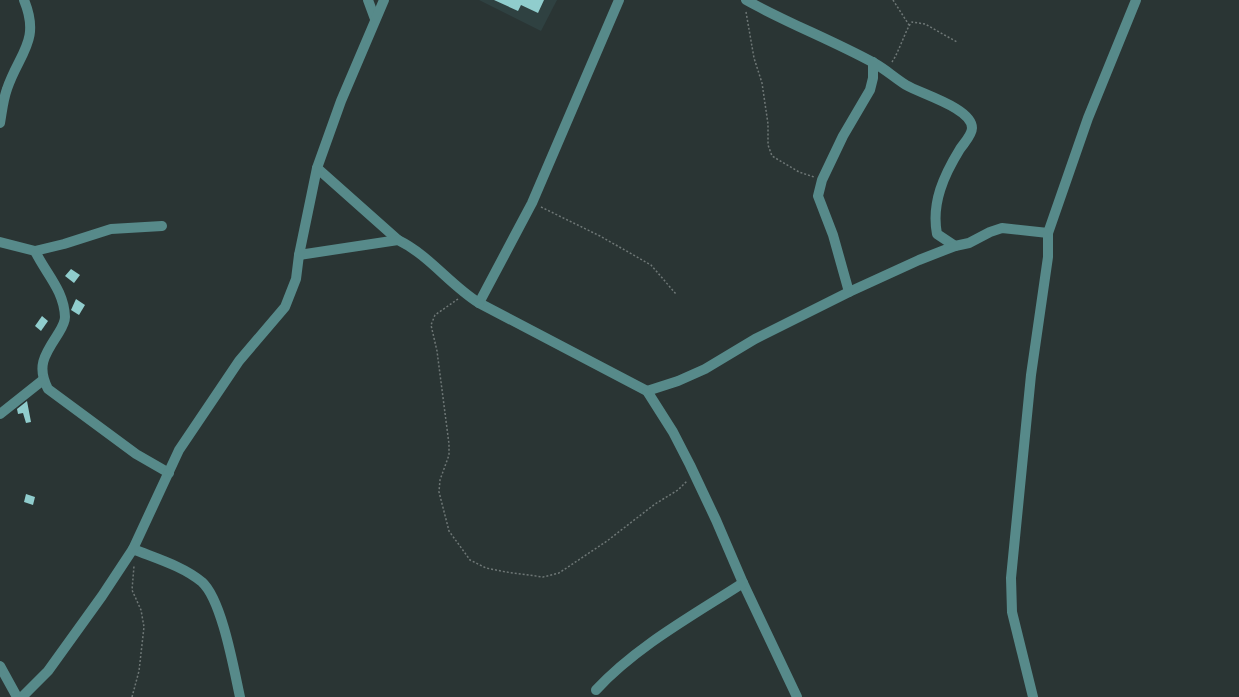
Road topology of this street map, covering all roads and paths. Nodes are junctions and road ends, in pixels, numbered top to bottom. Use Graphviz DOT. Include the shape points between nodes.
graph roads {
  1 [pos="24,0"];
  2 [pos="368,0"];
  3 [pos="384,0"];
  4 [pos="619,0"];
  5 [pos="893,0"];
  6 [pos="1136,0"];
  7 [pos="745,4"];
  8 [pos="375,19"];
  9 [pos="909,25"];
  10 [pos="957,42"];
  11 [pos="873,62"];
  12 [pos="886,70"];
  13 [pos="0,122"];
  14 [pos="317,168"];
  15 [pos="822,180"];
  16 [pos="532,203"];
  17 [pos="162,226"];
  18 [pos="1048,233"];
  19 [pos="398,240"];
  20 [pos="0,242"];
  21 [pos="955,246"];
  22 [pos="35,251"];
  23 [pos="299,255"];
  24 [pos="849,292"];
  25 [pos="464,294"];
  26 [pos="676,294"];
  27 [pos="479,303"];
  28 [pos="43,380"];
  29 [pos="647,391"];
  30 [pos="0,414"];
  31 [pos="169,473"];
  32 [pos="694,474"];
  33 [pos="131,552"];
  34 [pos="743,583"];
  35 [pos="0,666"];
  36 [pos="596,690"];
  37 [pos="22,697"];
  38 [pos="132,697"];
  39 [pos="240,697"];
  40 [pos="797,697"];
  41 [pos="1033,697"];
  1 -- 13 [label="street" via="29,12 31,33 6,90"];
  2 -- 8 [label="street"];
  3 -- 8 [label="street"];
  4 -- 16 [label="street"];
  5 -- 9 [label="path"];
  6 -- 18 [label="street" via="1088,118"];
  7 -- 11 [label="street"];
  7 -- 15 [label="path" via="749,34 762,82 768,145 772,156 800,172"];
  8 -- 14 [label="street"];
  9 -- 10 [label="path" via="916,21 925,24"];
  9 -- 12 [label="path" via="897,55"];
  11 -- 12 [label="street"];
  11 -- 15 [label="street" via="870,90 843,136"];
  12 -- 21 [label="street" via="906,85 950,105 971,122 972,130 947,174 936,202 937,234"];
  14 -- 19 [label="street"];
  14 -- 23 [label="street"];
  15 -- 24 [label="street" via="818,196 835,242"];
  16 -- 26 [label="path" via="651,265"];
  16 -- 27 [label="street"];
  17 -- 22 [label="street" via="111,229"];
  18 -- 21 [label="street" via="1002,228 969,243"];
  18 -- 41 [label="street" via="1048,257 1031,375 1011,578 1012,612"];
  19 -- 23 [label="street"];
  19 -- 25 [label="street" via="409,245"];
  20 -- 22 [label="street"];
  21 -- 24 [label="street"];
  22 -- 28 [label="street" via="59,289 65,319 44,357 41,372"];
  23 -- 31 [label="street" via="296,279 285,307 219,389 179,450"];
  24 -- 29 [label="street" via="755,339 678,382"];
  25 -- 27 [label="street"];
  25 -- 32 [label="path" via="435,315 431,325 438,358 450,454 440,480 439,492 449,531 470,560 486,568 544,577 559,573 678,490"];
  27 -- 29 [label="street"];
  28 -- 30 [label="street"];
  28 -- 31 [label="street" via="48,389 76,411 136,454"];
  29 -- 32 [label="street"];
  31 -- 33 [label="street"];
  32 -- 34 [label="street"];
  33 -- 37 [label="street" via="48,671"];
  33 -- 38 [label="path" via="134,568 132,590 141,610 144,627 139,672"];
  33 -- 39 [label="street" via="185,572 203,584 216,606"];
  34 -- 36 [label="street" via="646,646"];
  34 -- 40 [label="street"];
  35 -- 37 [label="street"];
}
